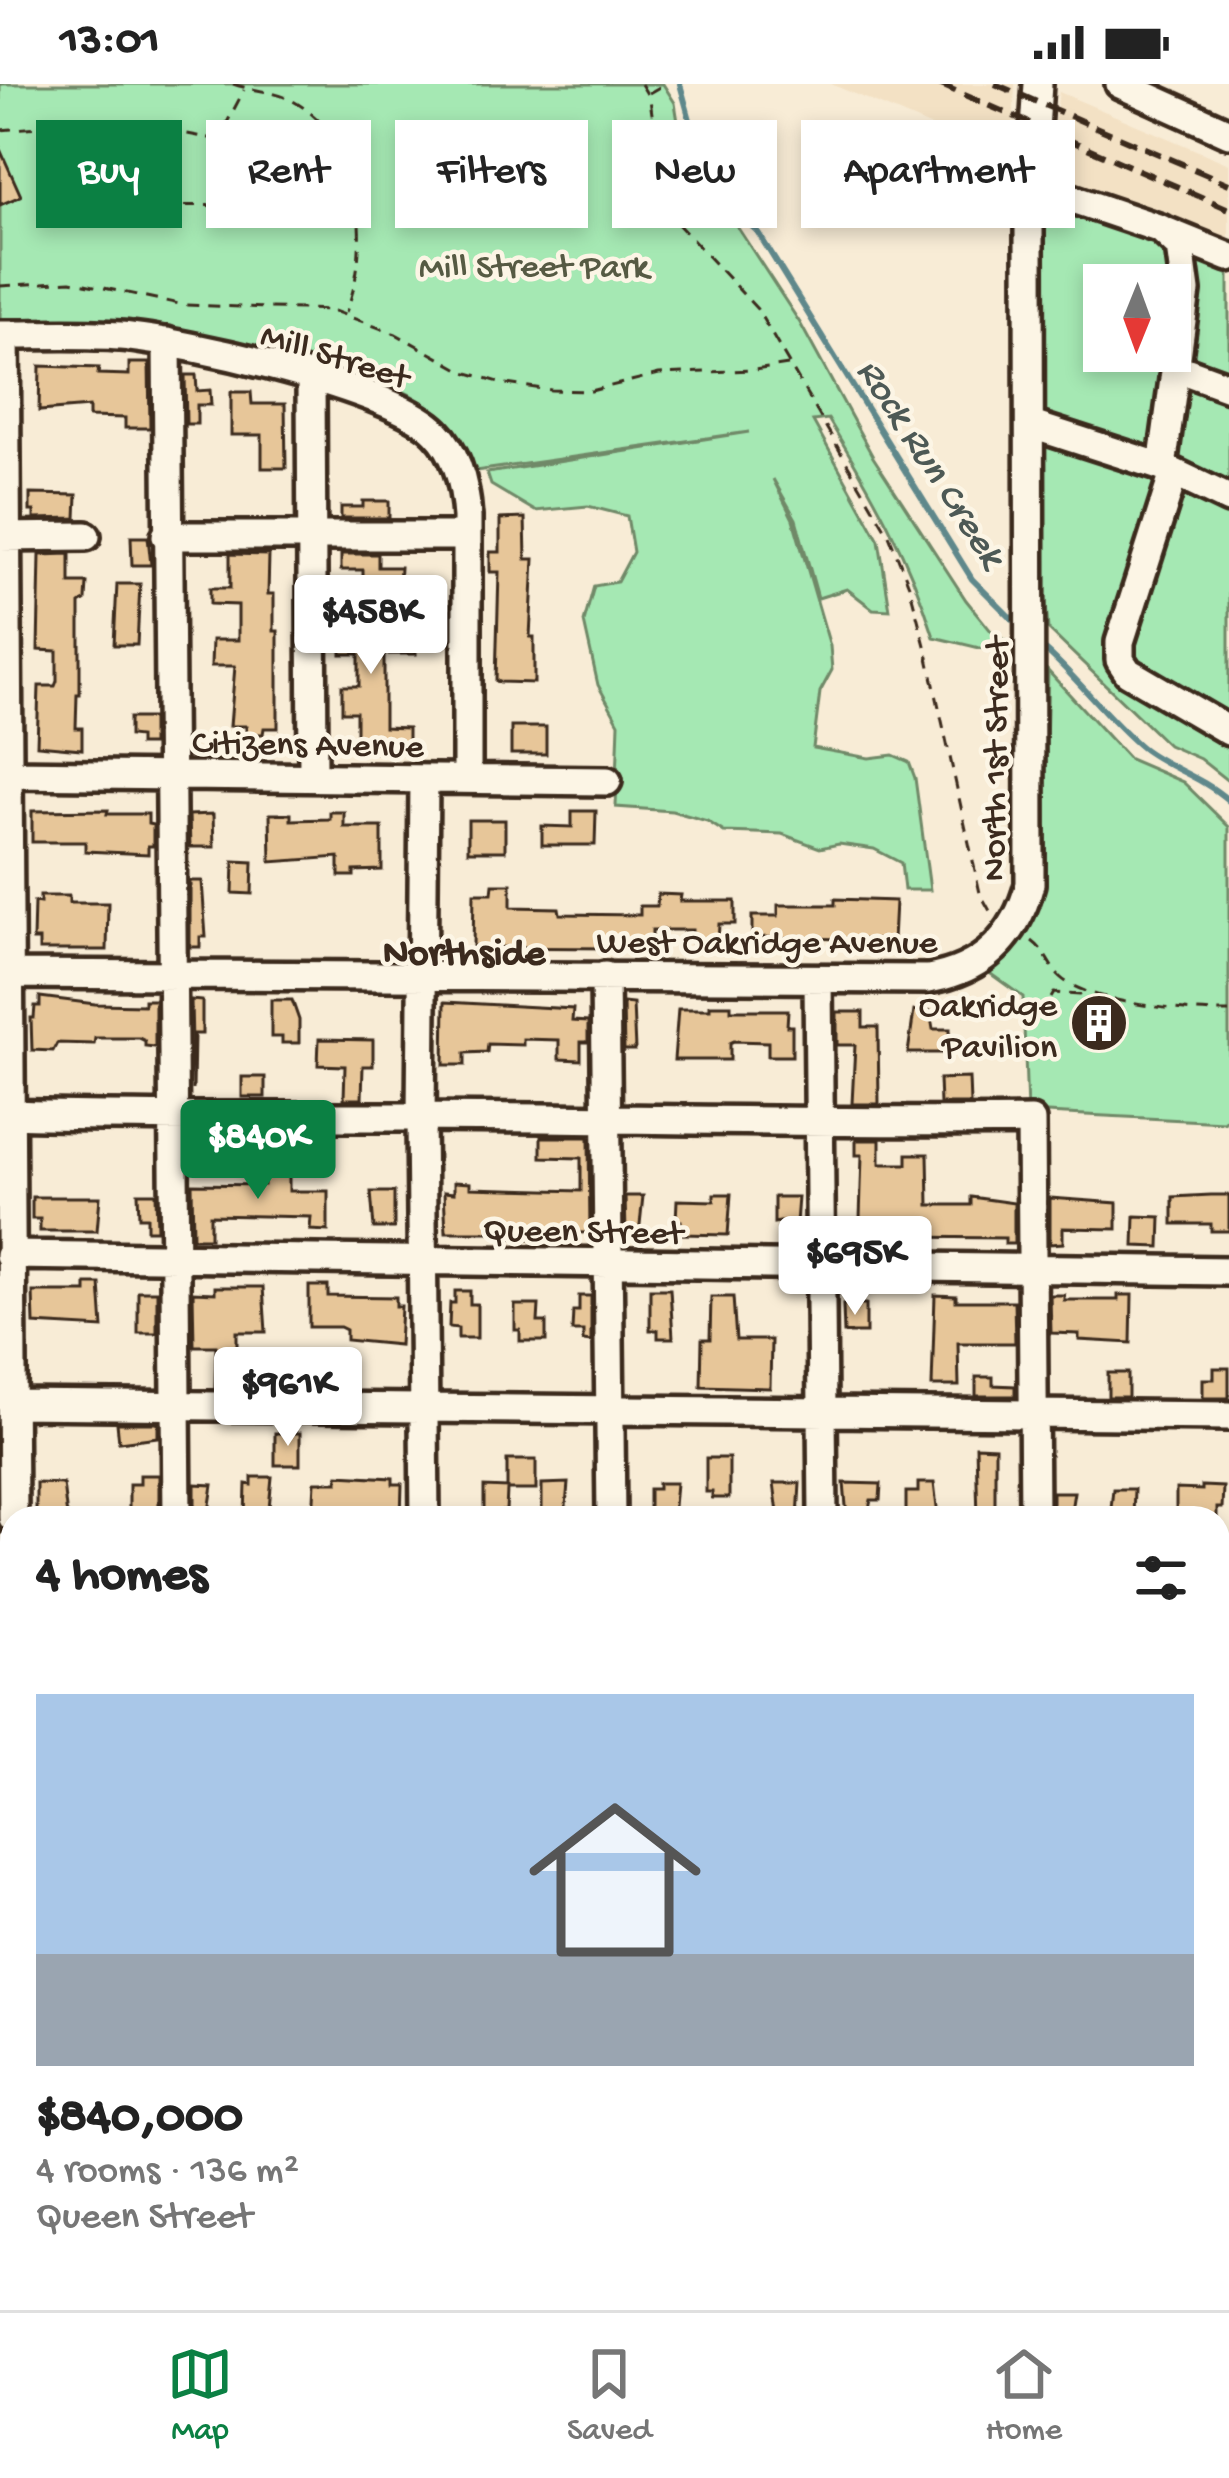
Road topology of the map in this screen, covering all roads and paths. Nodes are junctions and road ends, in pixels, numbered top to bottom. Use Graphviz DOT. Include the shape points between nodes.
graph roads {
  1 [pos="233,84"];
  2 [pos="640,84"];
  3 [pos="1038,84"];
  4 [pos="1120,84"];
  5 [pos="663,85"];
  6 [pos="245,88"];
  7 [pos="647,94"];
  8 [pos="312,120"];
  9 [pos="1036,120"];
  10 [pos="0,130"];
  11 [pos="1229,133"];
  12 [pos="1075,200"];
  13 [pos="357,228"];
  14 [pos="1031,228"];
  15 [pos="1161,230"];
  16 [pos="1229,256"];
  17 [pos="1184,264"];
  18 [pos="0,286"];
  19 [pos="345,314"];
  20 [pos="3,334"];
  21 [pos="167,342"];
  22 [pos="790,365"];
  23 [pos="1178,372"];
  24 [pos="1189,372"];
  25 [pos="311,380"];
  26 [pos="1229,387"];
  27 [pos="1032,425"];
  28 [pos="1168,470"];
  29 [pos="1229,499"];
  30 [pos="86,536"];
  31 [pos="166,536"];
  32 [pos="312,536"];
  33 [pos="467,536"];
  34 [pos="3,537"];
  35 [pos="4,728"];
  36 [pos="1229,731"];
  37 [pos="9,773"];
  38 [pos="169,775"];
  39 [pos="313,776"];
  40 [pos="424,778"];
  41 [pos="467,779"];
  42 [pos="607,781"];
  43 [pos="1013,928"];
  44 [pos="3,974"];
  45 [pos="171,976"];
  46 [pos="423,976"];
  47 [pos="604,976"];
  48 [pos="818,979"];
  49 [pos="1082,988"];
  50 [pos="1051,998"];
  51 [pos="1229,1012"];
  52 [pos="7,1114"];
  53 [pos="421,1117"];
  54 [pos="174,1119"];
  55 [pos="606,1119"];
  56 [pos="820,1121"];
  57 [pos="9,1255"];
  58 [pos="174,1259"];
  59 [pos="423,1263"];
  60 [pos="610,1264"];
  61 [pos="821,1267"];
  62 [pos="1032,1268"];
  63 [pos="1229,1271"];
  64 [pos="7,1388"];
  65 [pos="175,1405"];
  66 [pos="424,1408"];
  67 [pos="610,1410"];
  68 [pos="822,1412"];
  69 [pos="1034,1414"];
  70 [pos="1229,1416"];
  71 [pos="12,1506"];
  72 [pos="177,1506"];
  73 [pos="425,1506"];
  74 [pos="611,1506"];
  75 [pos="823,1506"];
  76 [pos="1034,1506"];
  1 -- 6 [label="path"];
  2 -- 7 [label="path"];
  3 -- 9 [label="street, North 1st Street"];
  4 -- 11 [label="street"];
  5 -- 7 [label="path"];
  6 -- 8 [label="path" via="287,98"];
  6 -- 10 [label="path" via="227,127 209,138 116,121"];
  7 -- 22 [label="path" via="674,220 757,308"];
  12 -- 15 [label="street"];
  13 -- 19 [label="path" via="359,261"];
  14 -- 27 [label="street, North 1st Street"];
  15 -- 16 [label="street"];
  15 -- 17 [label="street"];
  18 -- 19 [label="path" via="71,281 184,304"];
  19 -- 22 [label="path" via="465,372 551,390"];
  20 -- 21 [label="street, Mill Street"];
  20 -- 34 [label="street"];
  21 -- 25 [label="street, Mill Street"];
  21 -- 31 [label="street"];
  22 -- 43 [label="path" via="889,536 908,585 980,893"];
  23 -- 28 [label="street"];
  24 -- 26 [label="street"];
  25 -- 32 [label="street"];
  25 -- 33 [label="street, Mill Street" via="396,404 439,434 461,476"];
  27 -- 28 [label="street"];
  27 -- 43 [label="street, North 1st Street" via="1030,884"];
  28 -- 29 [label="street"];
  28 -- 36 [label="street" via="1120,660"];
  30 -- 34 [label="street"];
  31 -- 32 [label="street"];
  31 -- 38 [label="street"];
  32 -- 33 [label="street"];
  32 -- 39 [label="street"];
  33 -- 41 [label="street, Mill Street"];
  34 -- 35 [label="street"];
  35 -- 37 [label="street"];
  37 -- 38 [label="street, Citizens Avenue"];
  37 -- 44 [label="street"];
  38 -- 39 [label="street, Citizens Avenue"];
  38 -- 45 [label="street"];
  39 -- 40 [label="street, Citizens Avenue"];
  40 -- 41 [label="street, Citizens Avenue"];
  40 -- 46 [label="street"];
  41 -- 42 [label="street, Citizens Avenue"];
  43 -- 48 [label="street, West Oakridge Avenue" via="955,975"];
  43 -- 49 [label="path" via="1040,946 1063,980"];
  44 -- 45 [label="street, West Oakridge Avenue"];
  44 -- 52 [label="street"];
  45 -- 46 [label="street, West Oakridge Avenue"];
  45 -- 54 [label="street"];
  46 -- 47 [label="street, West Oakridge Avenue"];
  46 -- 53 [label="street"];
  47 -- 48 [label="street, West Oakridge Avenue"];
  47 -- 55 [label="street"];
  48 -- 56 [label="street"];
  49 -- 50 [label="path" via="1080,995"];
  49 -- 51 [label="path" via="1148,1006"];
  52 -- 54 [label="street"];
  52 -- 57 [label="street"];
  53 -- 54 [label="street"];
  53 -- 55 [label="street"];
  53 -- 59 [label="street"];
  54 -- 58 [label="street"];
  55 -- 56 [label="street"];
  55 -- 60 [label="street"];
  56 -- 61 [label="street"];
  56 -- 62 [label="street" via="1031,1121"];
  57 -- 58 [label="street, Queen Street"];
  57 -- 64 [label="street"];
  58 -- 59 [label="street, Queen Street"];
  58 -- 65 [label="street"];
  59 -- 60 [label="street, Queen Street"];
  59 -- 66 [label="street"];
  60 -- 61 [label="street, Queen Street"];
  60 -- 67 [label="street"];
  61 -- 62 [label="street, Queen Street"];
  61 -- 68 [label="street"];
  62 -- 63 [label="street, Queen Street"];
  62 -- 69 [label="street"];
  64 -- 65 [label="street"];
  64 -- 71 [label="street"];
  65 -- 66 [label="street"];
  65 -- 72 [label="street"];
  66 -- 67 [label="street"];
  66 -- 73 [label="street"];
  67 -- 68 [label="street"];
  67 -- 74 [label="street"];
  68 -- 69 [label="street"];
  68 -- 75 [label="street"];
  69 -- 70 [label="street"];
  69 -- 76 [label="street"];
}
